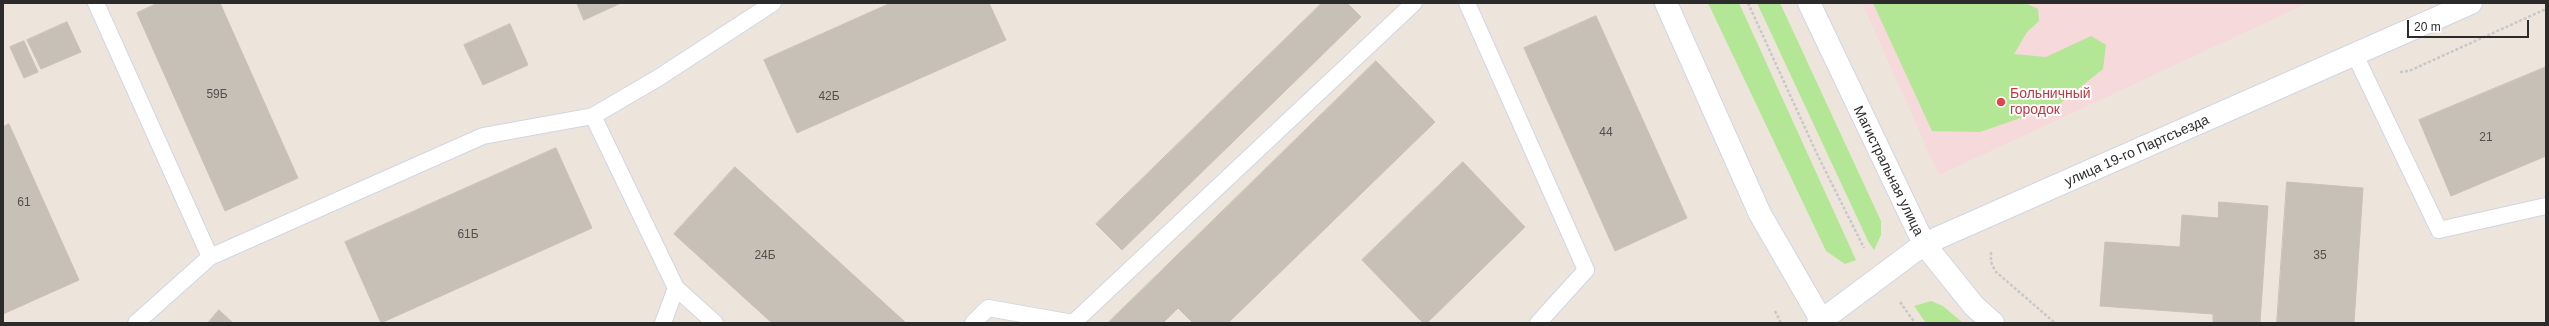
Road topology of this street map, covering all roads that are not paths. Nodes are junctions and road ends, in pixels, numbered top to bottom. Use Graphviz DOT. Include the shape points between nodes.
graph roads {
  1 [pos="96,3"];
  2 [pos="773,3"];
  3 [pos="1414,3"];
  4 [pos="1467,3"];
  5 [pos="1666,3"];
  6 [pos="1809,3"];
  7 [pos="2471,3"];
  8 [pos="2355,55"];
  9 [pos="593,116"];
  10 [pos="2546,206"];
  11 [pos="1924,244"];
  12 [pos="210,257"];
  13 [pos="676,288"];
  14 [pos="1820,322"];
  15 [pos="136,323"];
  16 [pos="663,323"];
  17 [pos="715,323"];
  18 [pos="973,323"];
  19 [pos="1538,323"];
  20 [pos="1993,323"];
  1 -- 12 [label="lane"];
  2 -- 9 [label="lane" via="658,78"];
  3 -- 18 [label="lane" via="1073,323 988,308"];
  4 -- 19 [label="lane" via="1586,270"];
  5 -- 14 [label="street" via="1760,214"];
  6 -- 11 [label="street, Магистральная улица"];
  7 -- 8 [label="street, улица 19-го Партсъезда"];
  8 -- 10 [label="lane" via="2439,230"];
  8 -- 11 [label="street, улица 19-го Партсъезда"];
  9 -- 12 [label="lane" via="483,136"];
  9 -- 13 [label="lane"];
  11 -- 14 [label="street, улица 19-го Партсъезда"];
  11 -- 20 [label="street, Магистральная улица" via="1974,306"];
  12 -- 15 [label="lane"];
  13 -- 16 [label="lane"];
  13 -- 17 [label="lane"];
}
